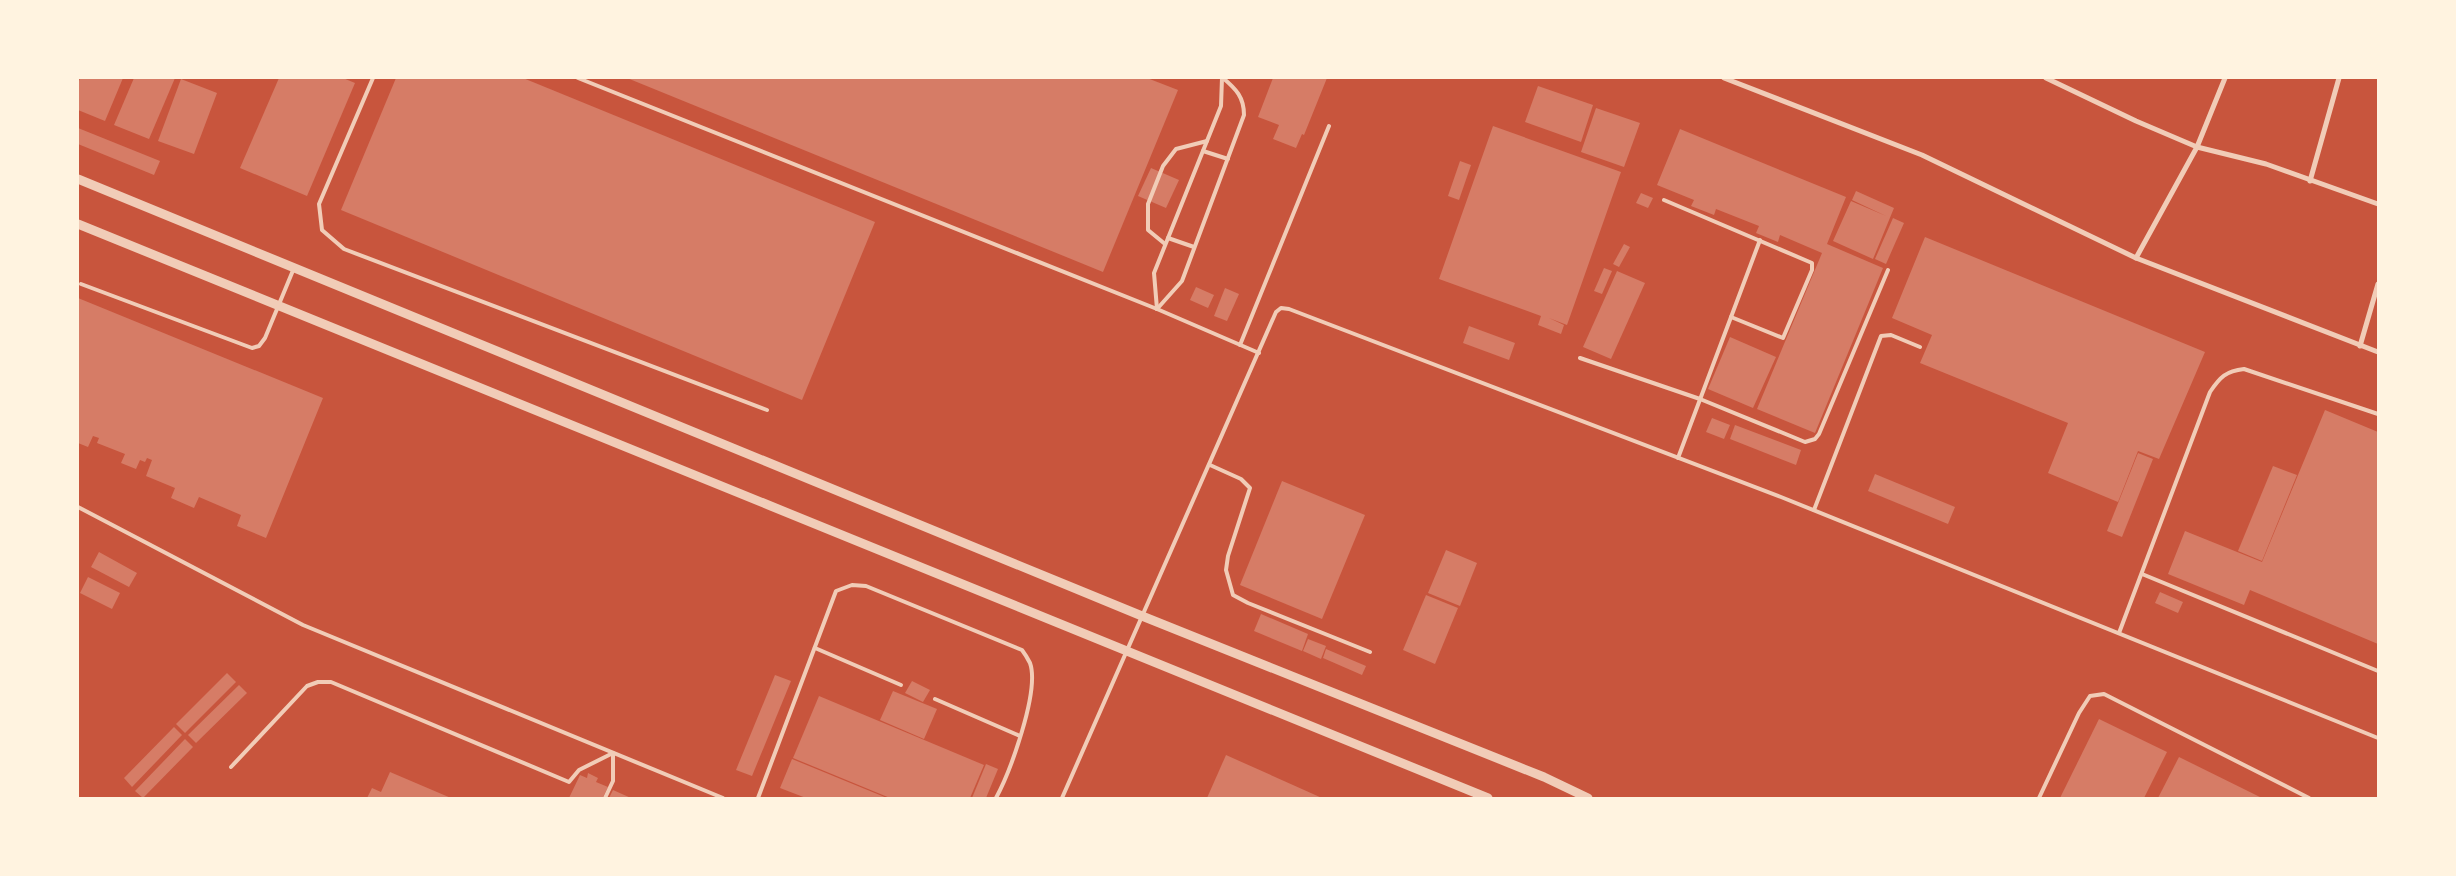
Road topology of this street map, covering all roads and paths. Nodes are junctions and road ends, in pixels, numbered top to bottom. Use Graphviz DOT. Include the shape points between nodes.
graph roads {
  1 [pos="373,78"];
  2 [pos="578,78"];
  3 [pos="1223,78"];
  4 [pos="1724,78"];
  5 [pos="2046,78"];
  6 [pos="2225,78"];
  7 [pos="2339,78"];
  8 [pos="1329,126"];
  9 [pos="1207,140"];
  10 [pos="2197,147"];
  11 [pos="1203,151"];
  12 [pos="1228,159"];
  13 [pos="78,179"];
  14 [pos="2310,180"];
  15 [pos="1664,200"];
  16 [pos="2378,204"];
  17 [pos="78,224"];
  18 [pos="1168,238"];
  19 [pos="1760,240"];
  20 [pos="1165,244"];
  21 [pos="1194,248"];
  22 [pos="2136,258"];
  23 [pos="294,268"];
  24 [pos="1888,270"];
  25 [pos="81,284"];
  26 [pos="2378,284"];
  27 [pos="278,306"];
  28 [pos="1157,309"];
  29 [pos="1731,317"];
  30 [pos="1240,345"];
  31 [pos="2360,346"];
  32 [pos="1920,347"];
  33 [pos="2378,352"];
  34 [pos="1259,353"];
  35 [pos="1580,358"];
  36 [pos="1700,399"];
  37 [pos="767,410"];
  38 [pos="2378,414"];
  39 [pos="1678,458"];
  40 [pos="1210,465"];
  41 [pos="78,507"];
  42 [pos="1814,510"];
  43 [pos="2142,574"];
  44 [pos="1142,616"];
  45 [pos="2120,633"];
  46 [pos="815,648"];
  47 [pos="1128,652"];
  48 [pos="1370,652"];
  49 [pos="2378,671"];
  50 [pos="901,685"];
  51 [pos="935,699"];
  52 [pos="1020,736"];
  53 [pos="2378,738"];
  54 [pos="613,753"];
  55 [pos="232,767"];
  56 [pos="606,798"];
  57 [pos="723,798"];
  58 [pos="758,798"];
  59 [pos="996,798"];
  60 [pos="1062,798"];
  61 [pos="1488,798"];
  62 [pos="1588,798"];
  63 [pos="2039,798"];
  64 [pos="2309,798"];
  1 -- 37 [label="lane" via="320,204 322,230 344,248"];
  2 -- 28 [label="lane"];
  3 -- 9 [label="lane" via="1221,106"];
  3 -- 12 [label="lane" via="1236,89 1244,102 1244,115"];
  4 -- 22 [label="street" via="1922,155"];
  5 -- 10 [label="street"];
  6 -- 10 [label="street"];
  7 -- 14 [label="street"];
  8 -- 30 [label="lane"];
  9 -- 11 [label="lane"];
  9 -- 20 [label="lane" via="1176,150 1163,166 1148,204 1148,230"];
  10 -- 14 [label="street" via="2266,164"];
  10 -- 22 [label="street"];
  11 -- 12 [label="lane"];
  11 -- 18 [label="lane"];
  12 -- 21 [label="lane"];
  13 -- 23 [label="street"];
  14 -- 16 [label="street"];
  15 -- 19 [label="lane"];
  17 -- 27 [label="street"];
  18 -- 20 [label="lane"];
  18 -- 21 [label="lane"];
  19 -- 29 [label="lane"];
  19 -- 29 [label="lane" via="1808,260 1812,263 1812,270 1783,338"];
  20 -- 28 [label="lane" via="1154,272"];
  21 -- 28 [label="lane" via="1182,281"];
  22 -- 31 [label="street"];
  23 -- 27 [label="lane"];
  23 -- 44 [label="street"];
  24 -- 36 [label="lane" via="1815,439 1805,442"];
  25 -- 27 [label="lane" via="252,348 259,346 265,338"];
  26 -- 31 [label="street"];
  27 -- 47 [label="street"];
  28 -- 30 [label="lane"];
  29 -- 36 [label="lane"];
  30 -- 34 [label="lane"];
  31 -- 33 [label="street"];
  32 -- 42 [label="lane" via="1891,335 1881,336"];
  34 -- 39 [label="lane" via="1276,312 1281,308 1289,309"];
  34 -- 40 [label="lane"];
  35 -- 36 [label="lane"];
  36 -- 39 [label="lane"];
  38 -- 43 [label="lane" via="2244,369 2221,375 2210,392"];
  39 -- 42 [label="lane"];
  40 -- 44 [label="lane"];
  40 -- 48 [label="lane" via="1241,479 1250,488 1228,556 1226,570 1234,595"];
  41 -- 54 [label="lane" via="303,625"];
  42 -- 45 [label="lane"];
  43 -- 45 [label="lane"];
  43 -- 49 [label="lane"];
  44 -- 47 [label="lane"];
  44 -- 62 [label="street" via="1544,777"];
  45 -- 53 [label="lane"];
  46 -- 50 [label="lane"];
  46 -- 52 [label="lane" via="836,591 852,585 866,586 1022,650 1030,664 1032,690"];
  46 -- 58 [label="lane"];
  47 -- 60 [label="lane"];
  47 -- 61 [label="street"];
  51 -- 52 [label="lane"];
  52 -- 59 [label="lane"];
  54 -- 55 [label="lane" via="579,770 569,782 331,682 318,682 307,686"];
  54 -- 56 [label="lane" via="613,781"];
  54 -- 57 [label="lane"];
  63 -- 64 [label="lane" via="2079,713 2090,696 2104,694"];
}
